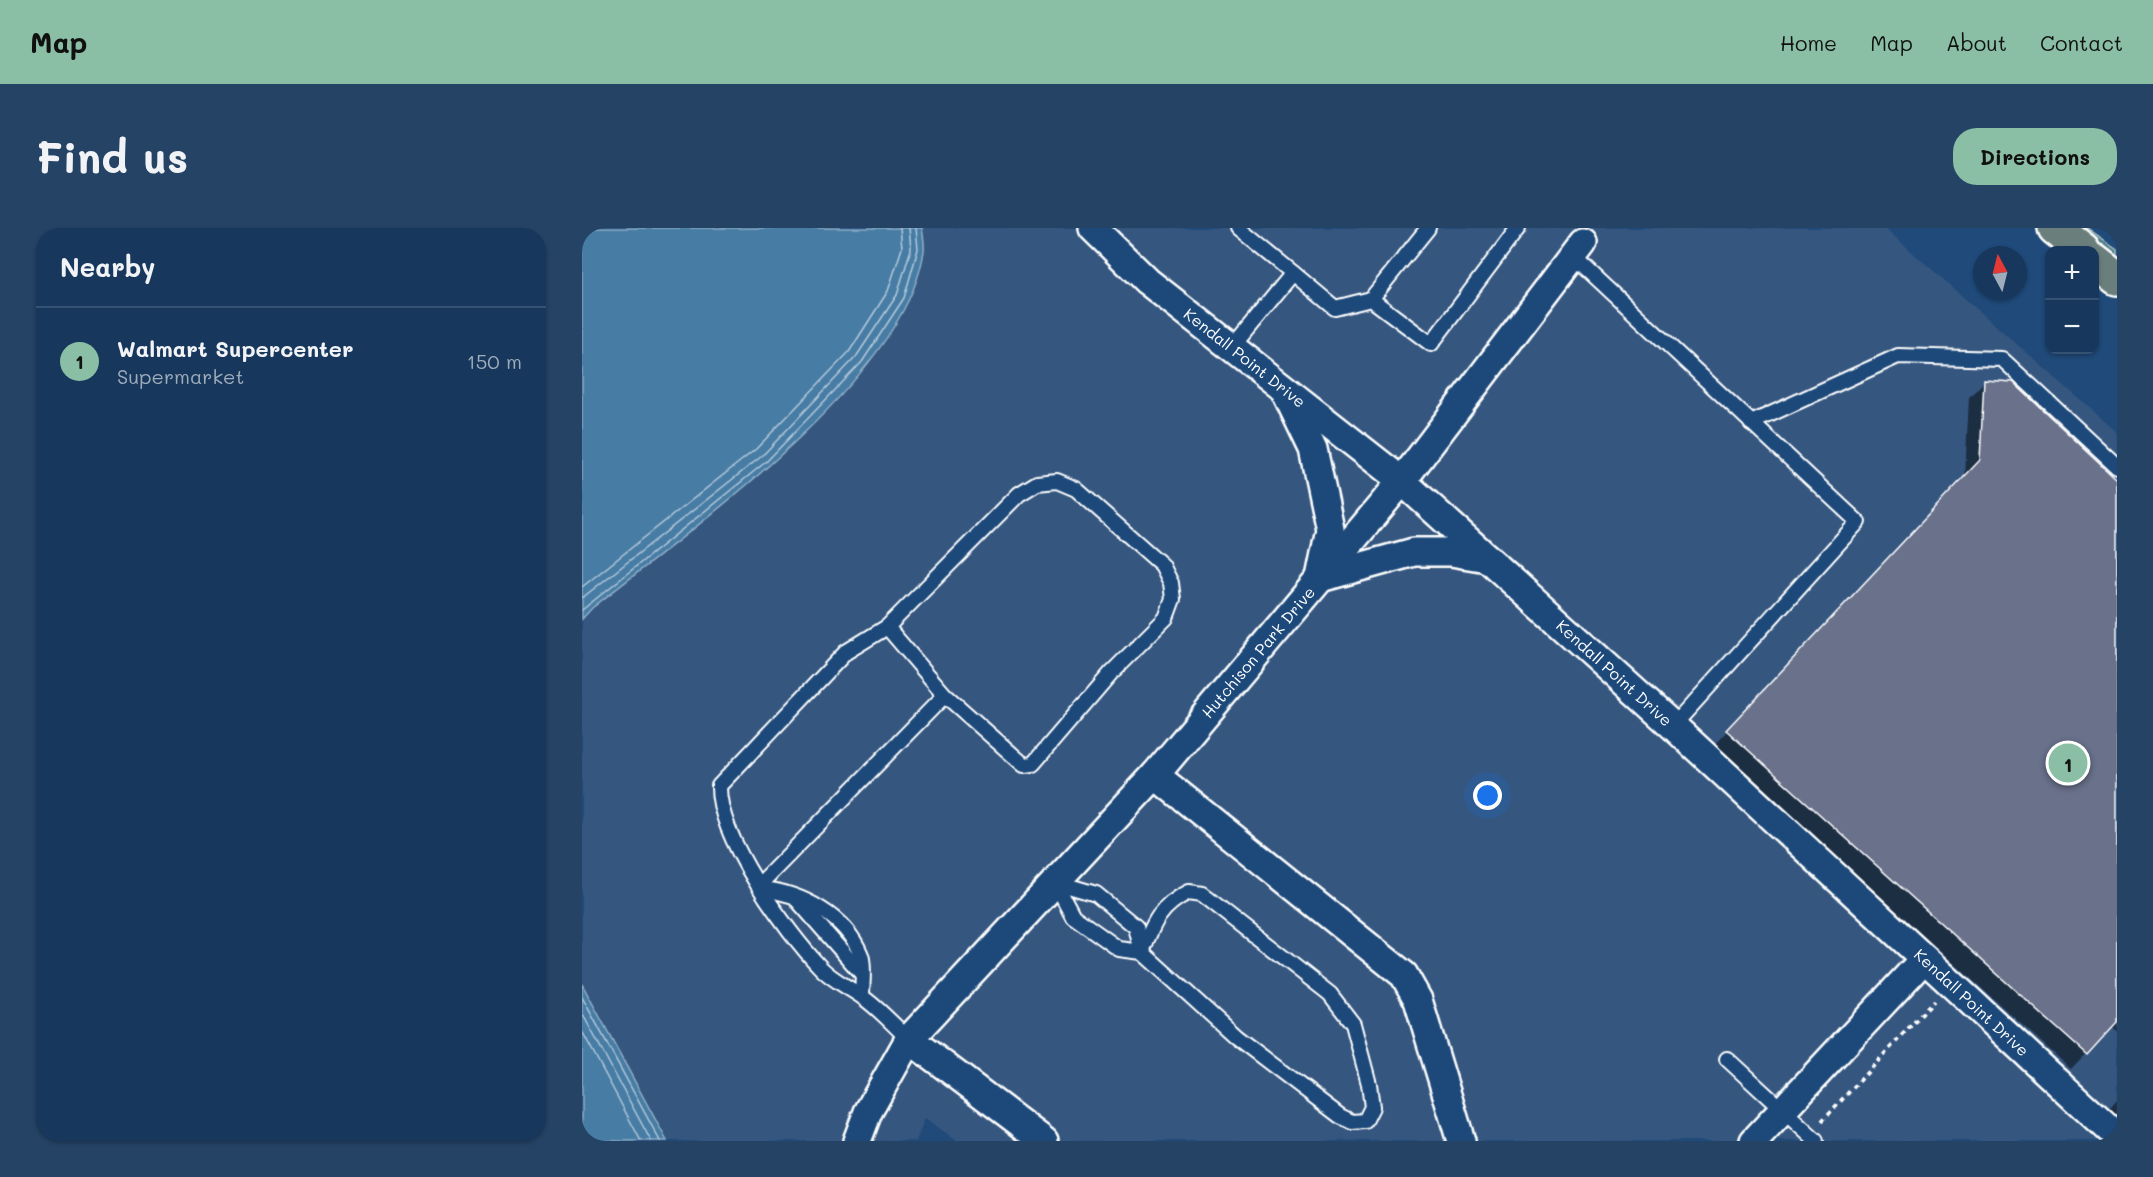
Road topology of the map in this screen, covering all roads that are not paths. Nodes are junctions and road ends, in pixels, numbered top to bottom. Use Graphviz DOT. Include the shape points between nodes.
graph roads {
  1 [pos="1093,228"];
  2 [pos="1238,228"];
  3 [pos="1428,228"];
  4 [pos="1518,228"];
  5 [pos="2055,228"];
  6 [pos="2078,246"];
  7 [pos="1578,250"];
  8 [pos="2099,264"];
  9 [pos="1293,273"];
  10 [pos="2117,278"];
  11 [pos="1371,299"];
  12 [pos="1233,346"];
  13 [pos="1283,386"];
  14 [pos="1752,423"];
  15 [pos="2117,466"];
  16 [pos="1402,481"];
  17 [pos="1487,558"];
  18 [pos="1320,578"];
  19 [pos="887,627"];
  20 [pos="945,694"];
  21 [pos="1673,726"];
  22 [pos="1155,775"];
  23 [pos="1055,882"];
  24 [pos="760,887"];
  25 [pos="812,910"];
  26 [pos="789,929"];
  27 [pos="1142,952"];
  28 [pos="1924,959"];
  29 [pos="862,996"];
  30 [pos="909,1039"];
  31 [pos="1727,1059"];
  32 [pos="1783,1110"];
  33 [pos="2117,1137"];
  34 [pos="1813,1138"];
  35 [pos="857,1141"];
  36 [pos="1044,1141"];
  37 [pos="1461,1141"];
  38 [pos="1754,1141"];
  1 -- 12 [label="street, Kendall Point Drive" via="1147,281"];
  2 -- 9 [label="lane"];
  3 -- 11 [label="lane"];
  4 -- 11 [label="lane" via="1431,344"];
  5 -- 6 [label="highway"];
  7 -- 14 [label="lane"];
  7 -- 16 [label="street, Hutchison Park Drive"];
  8 -- 10 [label="highway"];
  9 -- 11 [label="lane" via="1335,308"];
  9 -- 12 [label="lane"];
  12 -- 13 [label="street, Kendall Point Drive"];
  13 -- 16 [label="street, Kendall Point Drive"];
  13 -- 18 [label="street" via="1313,449 1330,529"];
  14 -- 15 [label="lane" via="1898,356 2002,358"];
  14 -- 21 [label="lane" via="1858,522"];
  16 -- 17 [label="street, Kendall Point Drive"];
  16 -- 18 [label="street, Hutchison Park Drive"];
  17 -- 18 [label="street" via="1452,552 1414,552"];
  17 -- 21 [label="street, Kendall Point Drive"];
  18 -- 22 [label="street, Hutchison Park Drive"];
  19 -- 20 [label="lane"];
  19 -- 20 [label="lane" via="1019,494 1037,483 1057,481 1076,489 1162,565 1171,583 1173,599 1166,618 1111,673 1033,764 1024,765"];
  19 -- 24 [label="lane" via="846,652 719,786 725,816"];
  20 -- 24 [label="lane"];
  21 -- 28 [label="street, Kendall Point Drive"];
  22 -- 23 [label="street, Hutchison Park Drive"];
  22 -- 37 [label="street" via="1404,975 1418,1000"];
  23 -- 27 [label="lane" via="1072,916 1119,949"];
  23 -- 27 [label="lane" via="1096,894 1136,927"];
  23 -- 30 [label="street, Hutchison Park Drive"];
  24 -- 25 [label="lane" via="783,891"];
  24 -- 26 [label="lane"];
  25 -- 26 [label="lane"];
  25 -- 29 [label="lane" via="838,920 852,936 862,957"];
  26 -- 29 [label="lane" via="821,968"];
  27 -- 27 [label="lane" via="1245,1044 1340,1116 1352,1122 1365,1121 1372,1107 1353,1024 1330,994 1202,894 1189,892 1172,900 1154,922"];
  28 -- 32 [label="street"];
  28 -- 33 [label="street, Kendall Point Drive"];
  29 -- 30 [label="lane"];
  30 -- 35 [label="street, Hutchison Park Drive" via="868,1112"];
  30 -- 36 [label="street"];
  31 -- 32 [label="lane"];
  32 -- 34 [label="lane"];
  32 -- 38 [label="street"];
}
